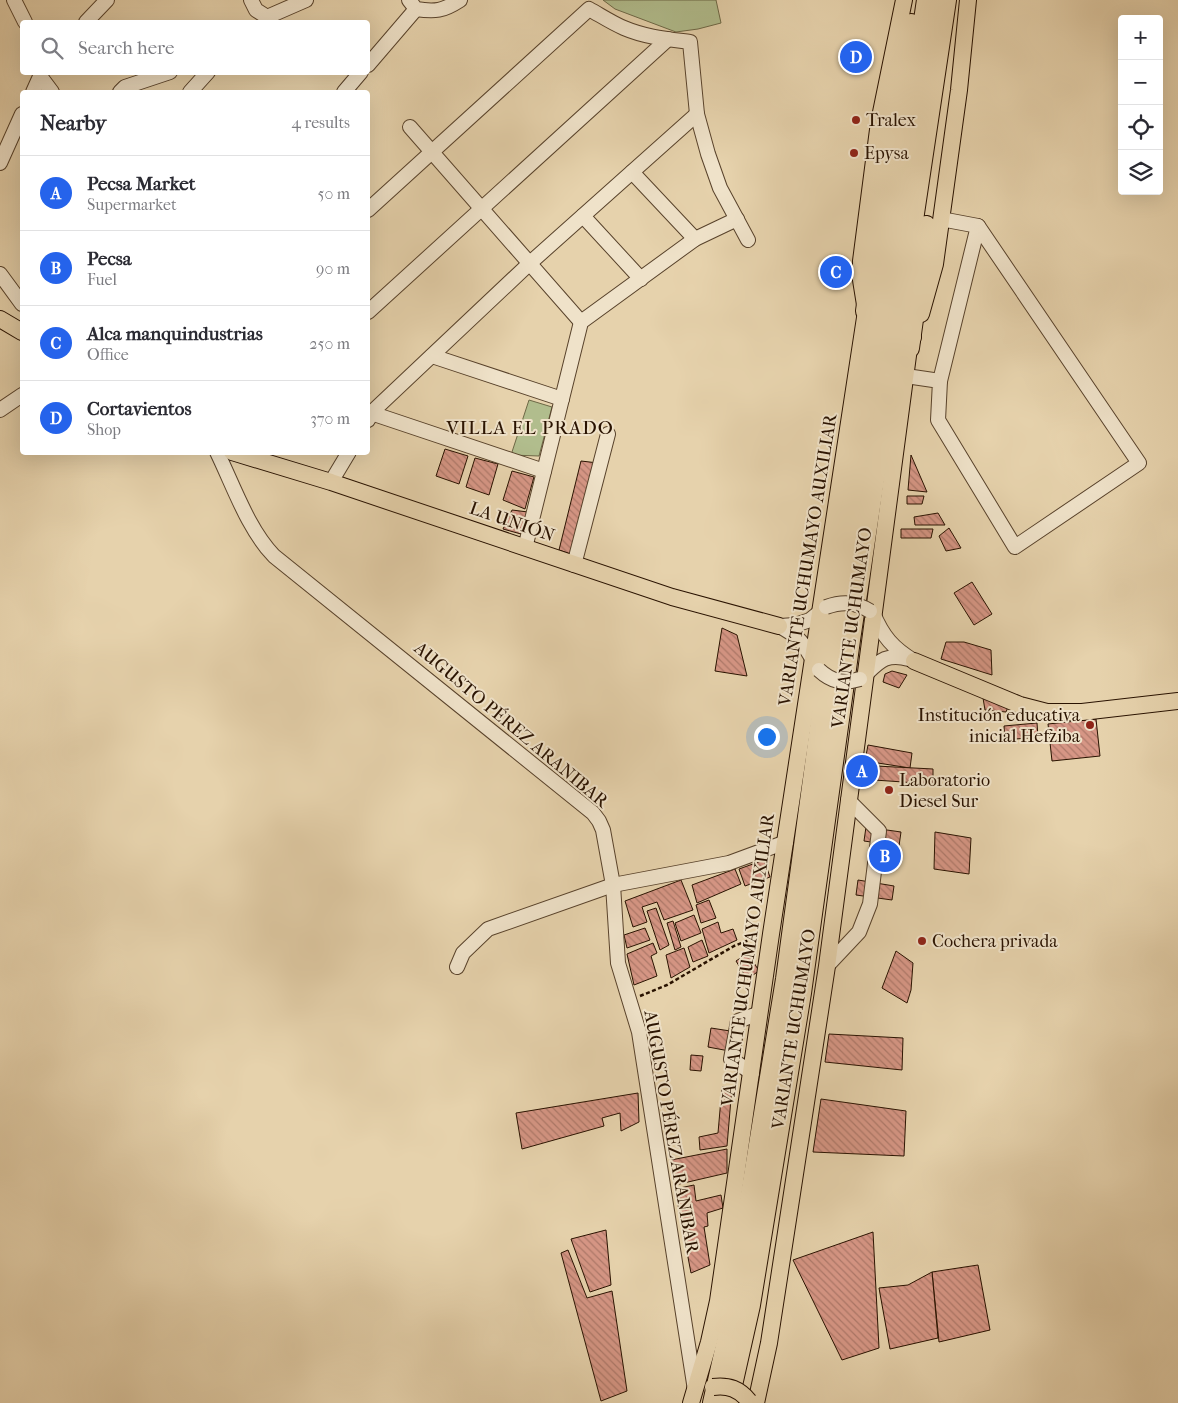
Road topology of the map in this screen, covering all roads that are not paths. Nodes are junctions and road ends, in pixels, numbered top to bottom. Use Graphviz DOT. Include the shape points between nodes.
graph roads {
  1 [pos="14,0"];
  2 [pos="107,0"];
  3 [pos="251,0"];
  4 [pos="306,0"];
  5 [pos="460,0"];
  6 [pos="904,0"];
  7 [pos="917,0"];
  8 [pos="927,0"];
  9 [pos="946,0"];
  10 [pos="968,0"];
  11 [pos="412,4"];
  12 [pos="24,20"];
  13 [pos="88,20"];
  14 [pos="941,31"];
  15 [pos="668,39"];
  16 [pos="370,62"];
  17 [pos="40,75"];
  18 [pos="42,75"];
  19 [pos="164,75"];
  20 [pos="205,75"];
  21 [pos="358,75"];
  22 [pos="140,88"];
  23 [pos="33,90"];
  24 [pos="51,90"];
  25 [pos="122,90"];
  26 [pos="192,90"];
  27 [pos="346,90"];
  28 [pos="697,114"];
  29 [pos="20,118"];
  30 [pos="410,127"];
  31 [pos="432,152"];
  32 [pos="0,163"];
  33 [pos="632,172"];
  34 [pos="370,208"];
  35 [pos="482,209"];
  36 [pos="582,216"];
  37 [pos="737,219"];
  38 [pos="941,219"];
  39 [pos="978,226"];
  40 [pos="695,240"];
  41 [pos="748,240"];
  42 [pos="530,263"];
  43 [pos="0,274"];
  44 [pos="641,279"];
  45 [pos="20,301"];
  46 [pos="370,310"];
  47 [pos="866,311"];
  48 [pos="0,319"];
  49 [pos="582,322"];
  50 [pos="20,331"];
  51 [pos="909,348"];
  52 [pos="432,356"];
  53 [pos="906,376"];
  54 [pos="940,381"];
  55 [pos="20,396"];
  56 [pos="562,400"];
  57 [pos="0,410"];
  58 [pos="370,414"];
  59 [pos="370,415"];
  60 [pos="608,434"];
  61 [pos="218,455"];
  62 [pos="242,455"];
  63 [pos="346,455"];
  64 [pos="544,472"];
  65 [pos="331,482"];
  66 [pos="525,548"];
  67 [pos="574,565"];
  68 [pos="824,608"];
  69 [pos="872,612"];
  70 [pos="779,626"];
  71 [pos="914,660"];
  72 [pos="816,666"];
  73 [pos="862,678"];
  74 [pos="1178,701"];
  75 [pos="848,800"];
  76 [pos="786,842"];
  77 [pos="613,885"];
  78 [pos="827,966"];
  79 [pos="457,967"];
  80 [pos="760,1013"];
  81 [pos="752,1073"];
  82 [pos="713,1395"];
  83 [pos="693,1398"];
  84 [pos="752,1402"];
  85 [pos="728,1403"];
  1 -- 12 [label="street"];
  2 -- 13 [label="street"];
  3 -- 4 [label="street" via="256,10 267,17"];
  5 -- 11 [label="street" via="444,10 429,11"];
  6 -- 47 [label="main road, VARIANTE UCHUMAYO AUXILIAR" via="879,122 868,209 862,261"];
  7 -- 47 [label="highway" via="902,62"];
  8 -- 82 [label="highway, VARIANTE UCHUMAYO" via="832,639 786,979 727,1341"];
  9 -- 14 [label="highway, VARIANTE UCHUMAYO"];
  10 -- 38 [label="main road"];
  11 -- 16 [label="street"];
  14 -- 51 [label="highway" via="944,90"];
  14 -- 85 [label="highway, VARIANTE UCHUMAYO" via="850,640 800,1002 750,1305"];
  15 -- 28 [label="street" via="690,42"];
  15 -- 31 [label="street" via="623,28 589,9"];
  15 -- 35 [label="street"];
  17 -- 23 [label="street"];
  18 -- 24 [label="street"];
  19 -- 22 [label="street"];
  20 -- 26 [label="street"];
  21 -- 27 [label="street"];
  22 -- 25 [label="street" via="126,87"];
  28 -- 33 [label="street"];
  28 -- 37 [label="street" via="720,188"];
  29 -- 32 [label="street"];
  30 -- 31 [label="street"];
  31 -- 34 [label="street"];
  31 -- 35 [label="street"];
  33 -- 36 [label="street"];
  33 -- 40 [label="street"];
  35 -- 42 [label="street"];
  35 -- 46 [label="street"];
  36 -- 42 [label="street"];
  36 -- 44 [label="street"];
  37 -- 40 [label="street"];
  37 -- 41 [label="street"];
  38 -- 39 [label="street"];
  38 -- 51 [label="main road" via="934,264"];
  39 -- 54 [label="street"];
  39 -- 54 [label="street" via="1139,463 1015,546 938,420"];
  40 -- 44 [label="street"];
  42 -- 49 [label="street"];
  42 -- 52 [label="street"];
  43 -- 45 [label="street"];
  44 -- 49 [label="street"];
  47 -- 68 [label="main road, VARIANTE UCHUMAYO AUXILIAR"];
  48 -- 50 [label="main road"];
  49 -- 56 [label="street"];
  51 -- 53 [label="main road"];
  52 -- 56 [label="street"];
  52 -- 58 [label="street"];
  53 -- 54 [label="street"];
  53 -- 69 [label="main road"];
  55 -- 57 [label="street"];
  56 -- 64 [label="street"];
  59 -- 64 [label="street"];
  60 -- 67 [label="street"];
  61 -- 77 [label="street, AUGUSTO PÉREZ ARANIBAR" via="254,530 274,556 599,820"];
  62 -- 65 [label="main road, LA UNIÓN"];
  63 -- 65 [label="street"];
  64 -- 66 [label="street"];
  65 -- 66 [label="main road, LA UNIÓN"];
  66 -- 67 [label="main road, LA UNIÓN"];
  67 -- 70 [label="main road, LA UNIÓN" via="672,597"];
  68 -- 69 [label="street, bridge" via="849,602"];
  68 -- 70 [label="street, LA UNIÓN" via="810,620 795,626"];
  68 -- 72 [label="main road, VARIANTE UCHUMAYO AUXILIAR"];
  69 -- 71 [label="street" via="888,641"];
  69 -- 73 [label="main road"];
  70 -- 72 [label="street, LA UNIÓN" via="806,646"];
  71 -- 73 [label="street" via="900,656 886,658 873,665"];
  71 -- 74 [label="main road" via="1020,705 1047,712 1082,712"];
  72 -- 73 [label="street, bridge" via="828,678 838,682"];
  72 -- 76 [label="main road, VARIANTE UCHUMAYO AUXILIAR"];
  73 -- 75 [label="main road"];
  75 -- 78 [label="main road"];
  75 -- 78 [label="street" via="879,831 870,904 859,932"];
  76 -- 77 [label="street" via="729,863"];
  76 -- 80 [label="main road, VARIANTE UCHUMAYO AUXILIAR"];
  77 -- 79 [label="street" via="488,929 463,953"];
  77 -- 83 [label="street, AUGUSTO PÉREZ ARANIBAR" via="618,962 639,1032"];
  78 -- 84 [label="main road" via="769,1343"];
  80 -- 81 [label="main road, VARIANTE UCHUMAYO AUXILIAR"];
  80 -- 81 [label="street" via="738,1021 731,1059"];
  81 -- 83 [label="main road, VARIANTE UCHUMAYO AUXILIAR" via="718,1301"];
  82 -- 83 [label="main road"];
  82 -- 84 [label="main road, bridge" via="723,1386 733,1388"];
}
